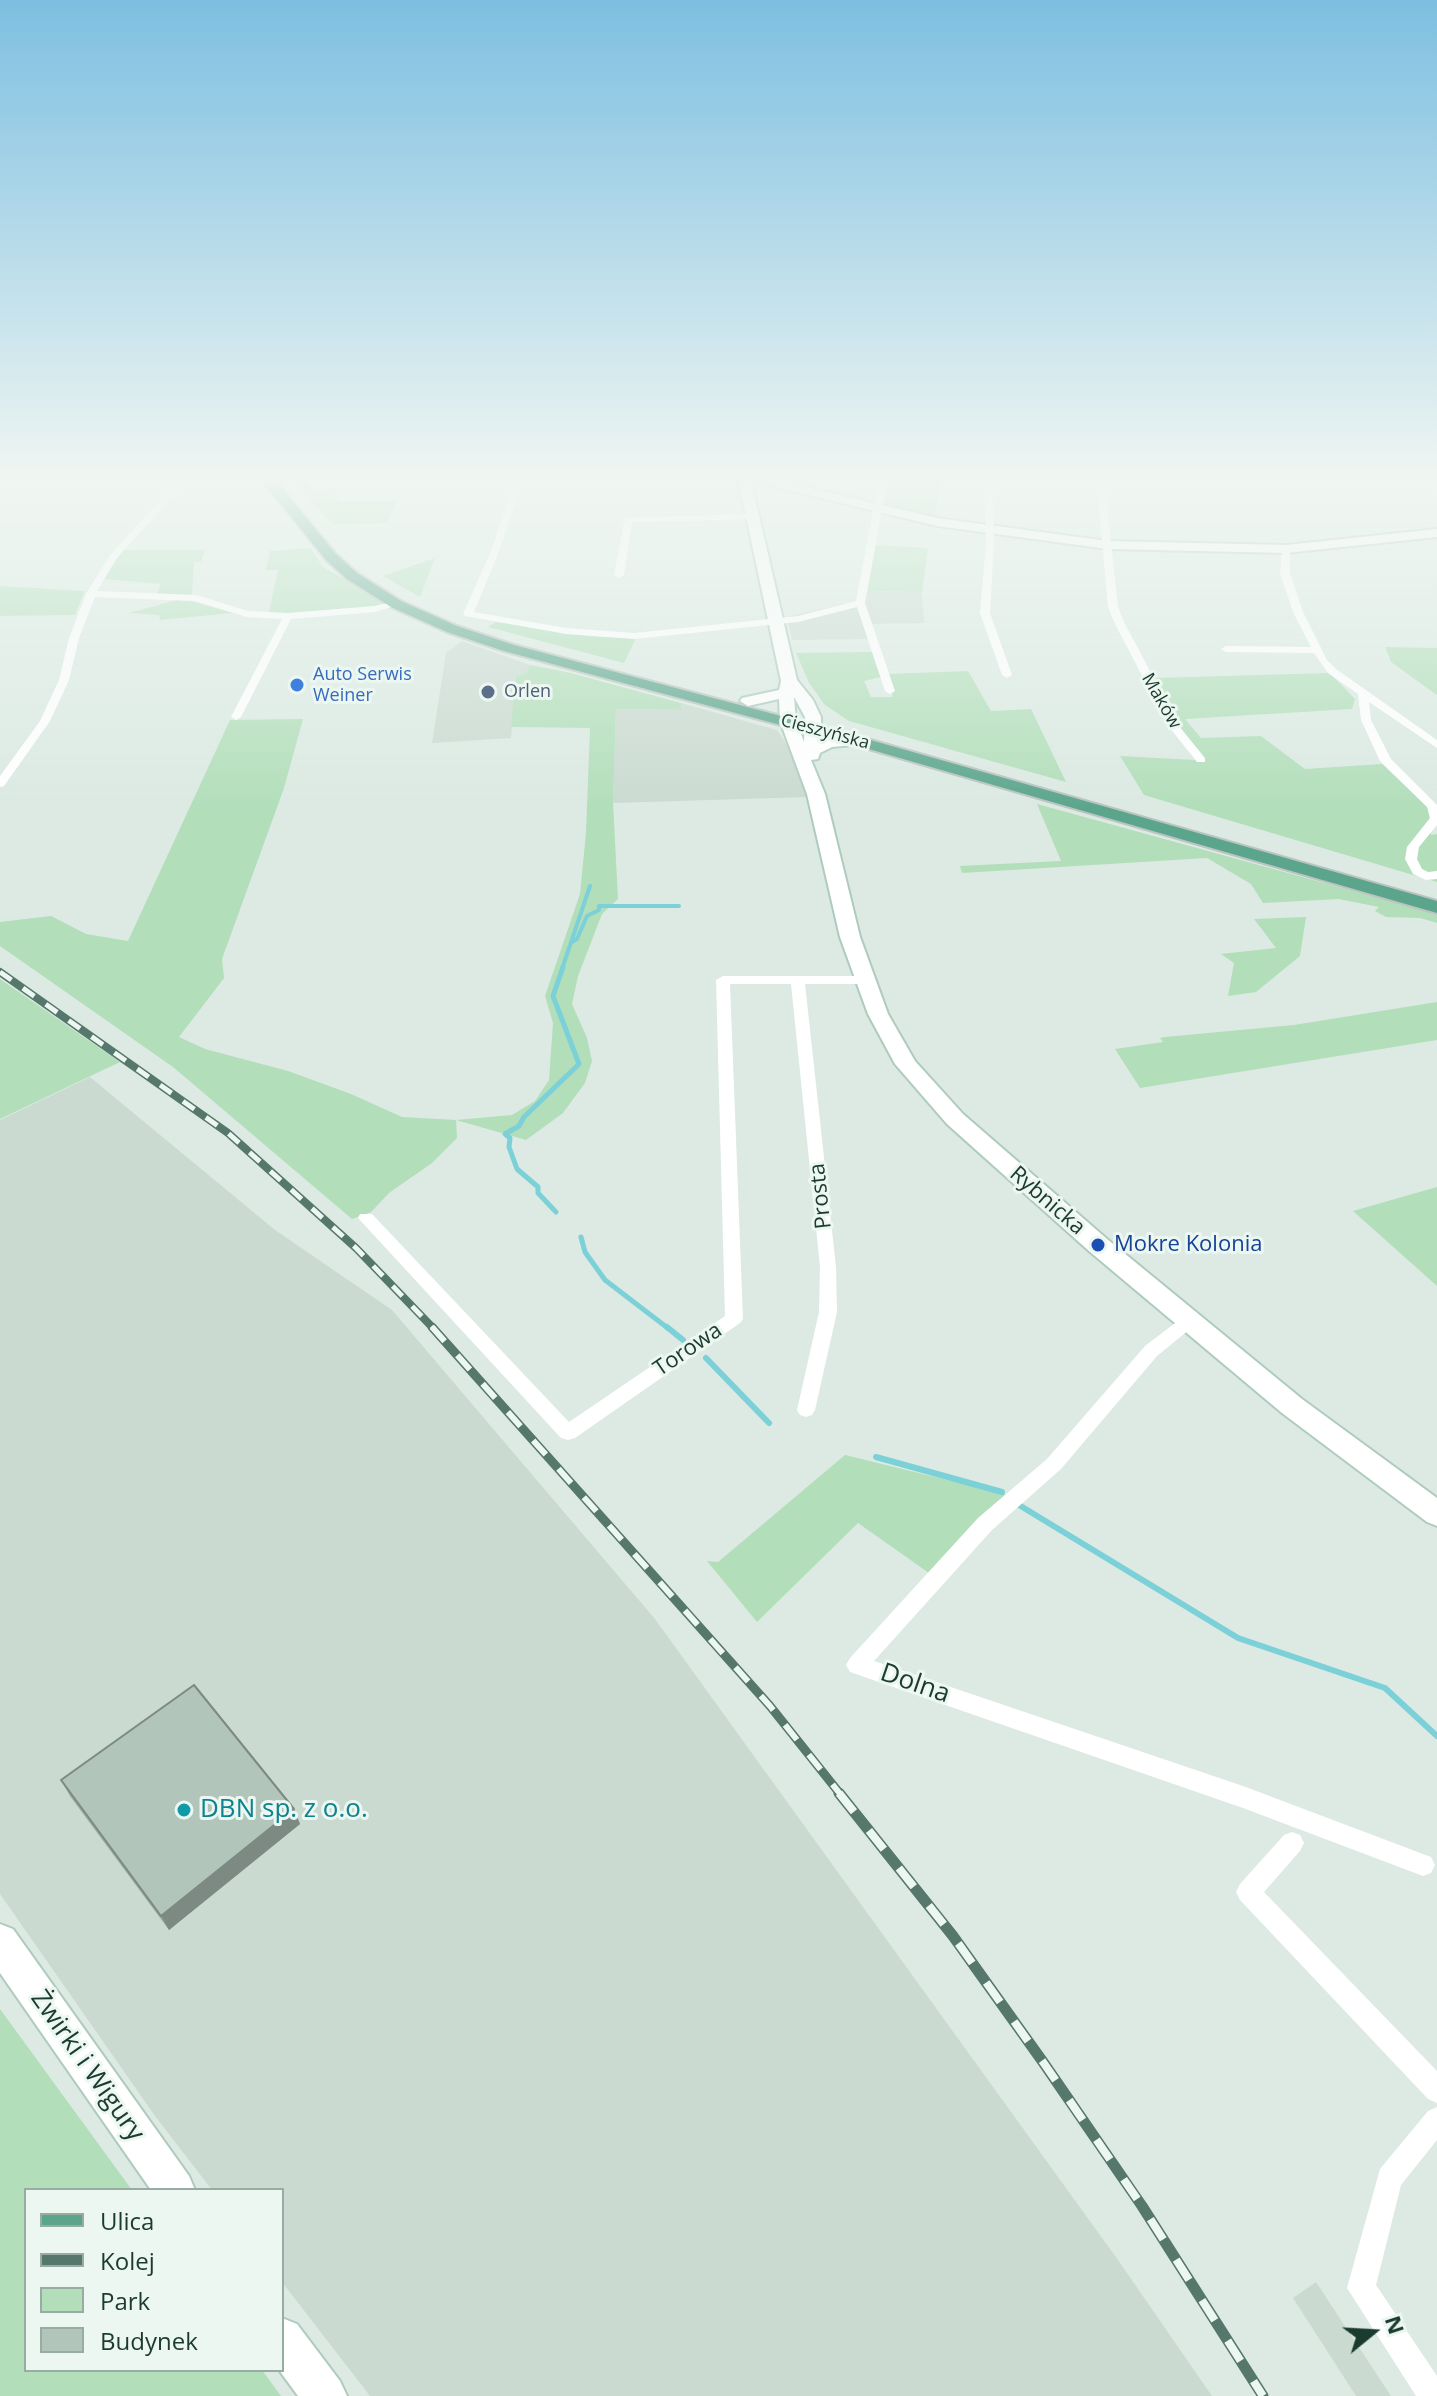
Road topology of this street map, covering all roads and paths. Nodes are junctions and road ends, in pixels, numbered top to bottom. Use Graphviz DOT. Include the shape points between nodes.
graph roads {
  1 [pos="96,586"];
  2 [pos="367,586"];
  3 [pos="388,586"];
  4 [pos="480,586"];
  5 [pos="766,586"];
  6 [pos="864,586"];
  7 [pos="986,586"];
  8 [pos="1111,586"];
  9 [pos="1289,586"];
  10 [pos="91,594"];
  11 [pos="860,603"];
  12 [pos="396,604"];
  13 [pos="288,616"];
  14 [pos="774,621"];
  15 [pos="1226,649"];
  16 [pos="1317,650"];
  17 [pos="1007,675"];
  18 [pos="788,687"];
  19 [pos="890,691"];
  20 [pos="1363,693"];
  21 [pos="748,701"];
  22 [pos="787,716"];
  23 [pos="236,717"];
  24 [pos="812,722"];
  25 [pos="854,740"];
  26 [pos="1437,745"];
  27 [pos="812,751"];
  28 [pos="1201,760"];
  29 [pos="811,777"];
  30 [pos="0,784"];
  31 [pos="1437,875"];
  32 [pos="1437,896"];
  33 [pos="1437,907"];
  34 [pos="865,980"];
  35 [pos="798,981"];
  36 [pos="366,1218"];
  37 [pos="1189,1321"];
  38 [pos="806,1410"];
  39 [pos="1437,1514"];
  40 [pos="1292,1843"];
  41 [pos="1423,1865"];
  42 [pos="0,1942"];
  43 [pos="1437,2090"];
  44 [pos="1437,2120"];
  45 [pos="174,2188"];
  46 [pos="284,2342"];
  47 [pos="325,2396"];
  48 [pos="1433,2396"];
  1 -- 10 [label="street"];
  2 -- 12 [label="main road, Cieszyńska"];
  3 -- 21 [label="main road, Cieszyńska" via="439,614 505,637"];
  4 -- 14 [label="street" via="468,614 603,635 666,635"];
  5 -- 14 [label="street"];
  6 -- 11 [label="street"];
  7 -- 17 [label="street" via="985,613"];
  8 -- 28 [label="street, Maków" via="1119,622 1174,727"];
  9 -- 16 [label="street"];
  10 -- 13 [label="street" via="196,598 247,614"];
  10 -- 30 [label="street" via="45,721"];
  11 -- 14 [label="street"];
  11 -- 19 [label="street"];
  12 -- 13 [label="street"];
  12 -- 22 [label="main road, Cieszyńska" via="509,648"];
  13 -- 23 [label="street"];
  14 -- 18 [label="street"];
  15 -- 16 [label="street"];
  16 -- 20 [label="street" via="1332,671"];
  18 -- 21 [label="street"];
  18 -- 22 [label="street, Rybnicka"];
  18 -- 24 [label="street" via="805,700"];
  20 -- 26 [label="street"];
  20 -- 31 [label="street" via="1366,720 1386,761 1432,806 1436,818 1413,847 1411,859 1417,871"];
  21 -- 22 [label="main road, Cieszyńska"];
  22 -- 24 [label="main road, Cieszyńska"];
  22 -- 29 [label="street, Rybnicka"];
  24 -- 25 [label="main road, Cieszyńska"];
  24 -- 27 [label="street, Rybnicka"];
  24 -- 32 [label="main road, Cieszyńska"];
  25 -- 27 [label="street" via="828,742"];
  25 -- 33 [label="main road, Cieszyńska"];
  27 -- 29 [label="street, Rybnicka"];
  29 -- 34 [label="street, Rybnicka"];
  34 -- 35 [label="street, Torowa"];
  34 -- 37 [label="street, Rybnicka" via="890,1038 936,1101"];
  35 -- 36 [label="street, Torowa" via="723,980 734,1319 568,1433"];
  35 -- 38 [label="street, Prosta" via="828,1267 828,1312"];
  37 -- 39 [label="street, Rybnicka"];
  37 -- 41 [label="street, Dolna" via="1151,1351 1054,1464 985,1524 857,1665 1243,1797"];
  40 -- 43 [label="street" via="1248,1892"];
  42 -- 45 [label="street, Żwirki i Wigury"];
  44 -- 48 [label="street" via="1389,2178 1361,2288"];
  46 -- 47 [label="street"];
}
